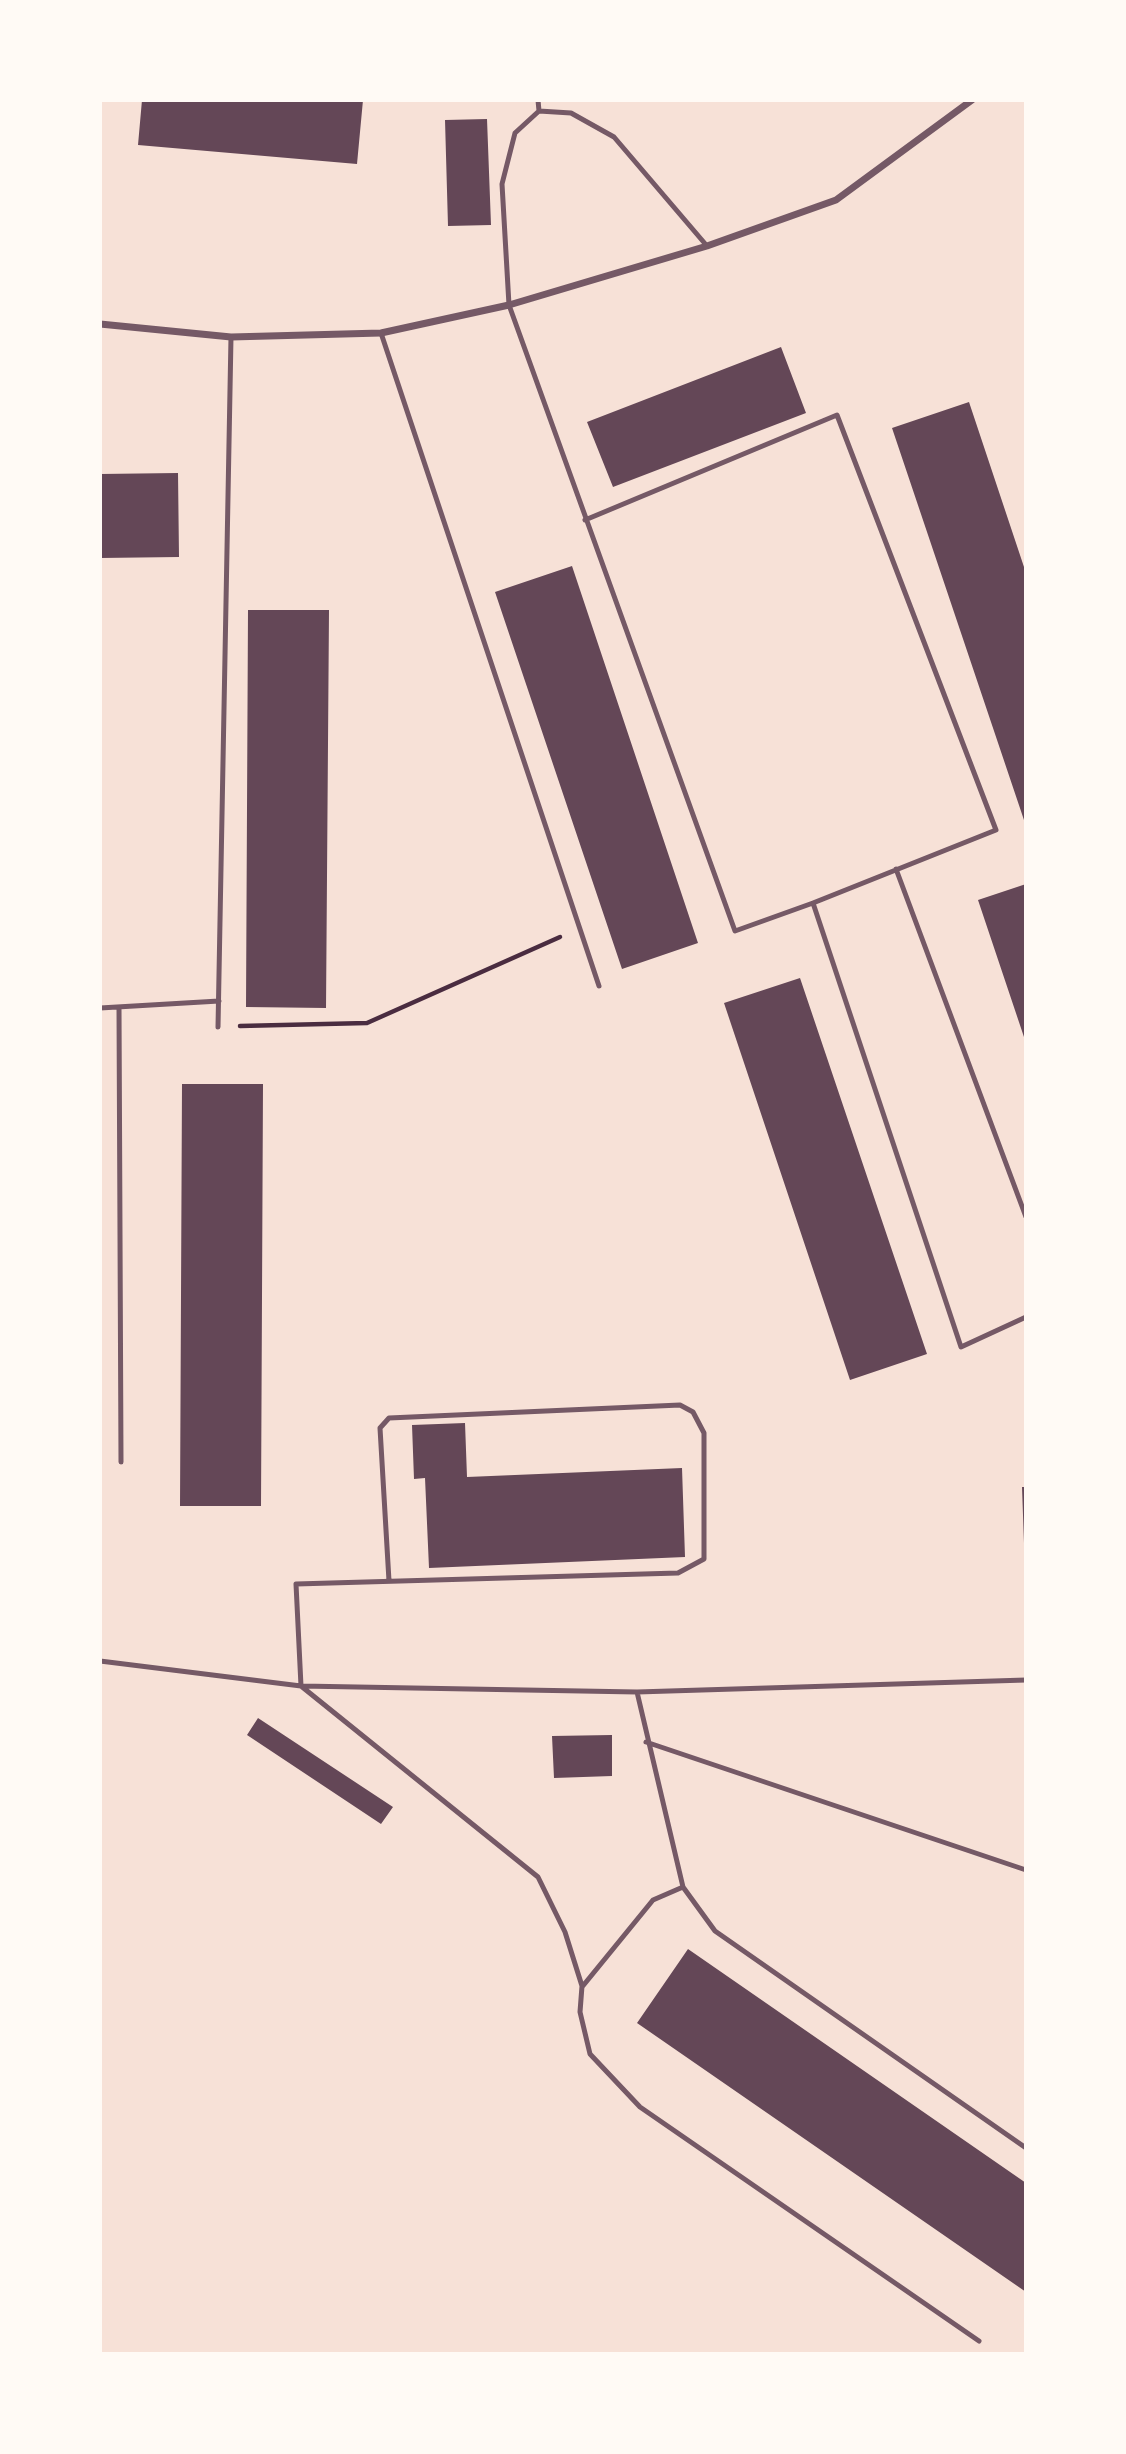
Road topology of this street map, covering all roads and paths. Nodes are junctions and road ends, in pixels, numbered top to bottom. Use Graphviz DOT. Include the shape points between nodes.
graph roads {
  1 [pos="538,100"];
  2 [pos="972,100"];
  3 [pos="539,111"];
  4 [pos="707,246"];
  5 [pos="509,306"];
  6 [pos="100,324"];
  7 [pos="381,333"];
  8 [pos="231,337"];
  9 [pos="585,520"];
  10 [pos="896,869"];
  11 [pos="813,903"];
  12 [pos="580,929"];
  13 [pos="599,986"];
  14 [pos="219,1000"];
  15 [pos="119,1007"];
  16 [pos="100,1008"];
  17 [pos="218,1027"];
  18 [pos="1026,1217"];
  19 [pos="1026,1317"];
  20 [pos="121,1462"];
  21 [pos="389,1581"];
  22 [pos="100,1661"];
  23 [pos="1026,1680"];
  24 [pos="301,1686"];
  25 [pos="637,1692"];
  26 [pos="646,1742"];
  27 [pos="1026,1870"];
  28 [pos="683,1887"];
  29 [pos="582,1986"];
  30 [pos="1026,2148"];
  31 [pos="979,2341"];
  1 -- 3 [label="lane"];
  2 -- 4 [label="street" via="836,200"];
  3 -- 4 [label="lane" via="571,113 614,137"];
  3 -- 5 [label="lane" via="515,133 502,184"];
  4 -- 5 [label="street"];
  5 -- 7 [label="street"];
  5 -- 9 [label="lane"];
  6 -- 8 [label="street"];
  7 -- 8 [label="street"];
  7 -- 12 [label="lane"];
  8 -- 14 [label="lane"];
  9 -- 10 [label="lane" via="837,415 996,830"];
  9 -- 11 [label="lane" via="735,931"];
  10 -- 11 [label="lane"];
  10 -- 18 [label="lane"];
  11 -- 19 [label="lane" via="961,1347"];
  12 -- 13 [label="lane"];
  12 -- 17 [label="path" via="367,1023"];
  14 -- 15 [label="lane"];
  14 -- 17 [label="lane"];
  15 -- 16 [label="lane"];
  15 -- 20 [label="lane"];
  21 -- 21 [label="lane" via="678,1573 704,1559 704,1433 693,1412 680,1405 389,1418 380,1428"];
  21 -- 24 [label="lane" via="296,1584"];
  22 -- 24 [label="lane"];
  23 -- 25 [label="lane"];
  24 -- 25 [label="lane"];
  24 -- 29 [label="lane" via="538,1877 565,1932"];
  25 -- 26 [label="lane"];
  26 -- 27 [label="lane"];
  26 -- 28 [label="lane"];
  28 -- 29 [label="lane" via="653,1900"];
  28 -- 30 [label="lane" via="715,1931"];
  29 -- 31 [label="lane" via="580,2011 590,2054 640,2107"];
}
